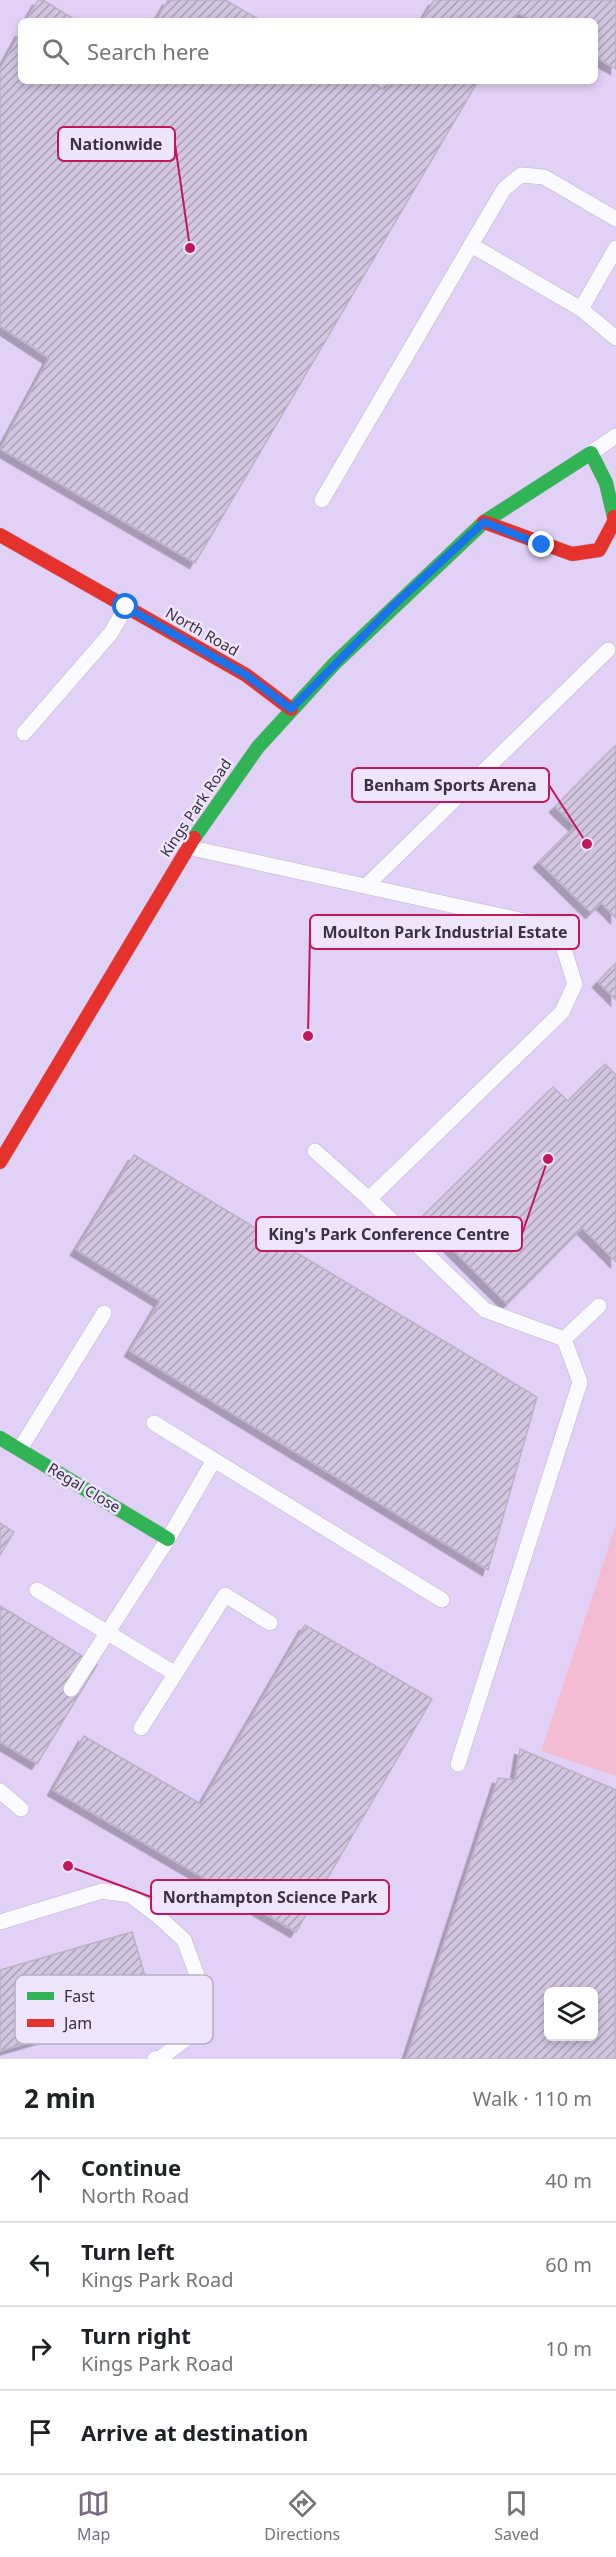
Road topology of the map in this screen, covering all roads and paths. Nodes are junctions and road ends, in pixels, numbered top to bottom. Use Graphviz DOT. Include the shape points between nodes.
graph roads {
  1 [pos="616,219"];
  2 [pos="471,245"];
  3 [pos="616,248"];
  4 [pos="581,309"];
  5 [pos="616,338"];
  6 [pos="616,436"];
  7 [pos="591,453"];
  8 [pos="322,501"];
  9 [pos="615,521"];
  10 [pos="484,522"];
  11 [pos="0,535"];
  12 [pos="126,607"];
  13 [pos="608,650"];
  14 [pos="291,709"];
  15 [pos="24,733"];
  16 [pos="187,847"];
  17 [pos="366,886"];
  18 [pos="315,1150"];
  19 [pos="0,1162"];
  20 [pos="369,1199"];
  21 [pos="599,1306"];
  22 [pos="104,1313"];
  23 [pos="564,1340"];
  24 [pos="154,1423"];
  25 [pos="0,1438"];
  26 [pos="20,1449"];
  27 [pos="214,1460"];
  28 [pos="168,1539"];
  29 [pos="37,1590"];
  30 [pos="442,1600"];
  31 [pos="270,1623"];
  32 [pos="108,1632"];
  33 [pos="174,1673"];
  34 [pos="71,1689"];
  35 [pos="141,1728"];
  36 [pos="458,1764"];
  37 [pos="0,1791"];
  38 [pos="21,1809"];
  39 [pos="0,1922"];
  40 [pos="197,1975"];
  41 [pos="179,2044"];
  42 [pos="155,2059"];
  1 -- 2 [label="lane" via="544,177 521,175 504,189"];
  2 -- 4 [label="lane"];
  2 -- 8 [label="lane"];
  3 -- 4 [label="lane"];
  4 -- 5 [label="lane"];
  6 -- 7 [label="lane"];
  7 -- 9 [label="street" via="606,483"];
  7 -- 10 [label="street, Kings Park Road"];
  9 -- 10 [label="street" via="599,550 572,554"];
  10 -- 14 [label="street, Kings Park Road" via="394,605"];
  11 -- 12 [label="street, North Road"];
  12 -- 14 [label="street, North Road" via="246,675"];
  12 -- 15 [label="lane" via="111,633"];
  13 -- 17 [label="lane"];
  14 -- 16 [label="street, Kings Park Road" via="258,747"];
  16 -- 17 [label="lane"];
  16 -- 19 [label="street, Kings Park Road"];
  17 -- 20 [label="lane" via="547,926 563,946 575,984 562,1012"];
  18 -- 20 [label="lane"];
  20 -- 23 [label="lane" via="485,1310"];
  21 -- 23 [label="lane"];
  22 -- 26 [label="lane"];
  23 -- 36 [label="lane" via="580,1382"];
  24 -- 27 [label="lane"];
  25 -- 26 [label="street, Regal Close"];
  26 -- 28 [label="street, Regal Close"];
  27 -- 28 [label="lane"];
  27 -- 30 [label="lane"];
  28 -- 32 [label="lane"];
  29 -- 32 [label="lane"];
  31 -- 33 [label="lane" via="225,1596"];
  32 -- 33 [label="lane"];
  32 -- 34 [label="lane"];
  33 -- 35 [label="lane"];
  37 -- 38 [label="lane"];
  39 -- 40 [label="lane" via="102,1891 130,1895 184,1940"];
  41 -- 42 [label="lane"];
}
